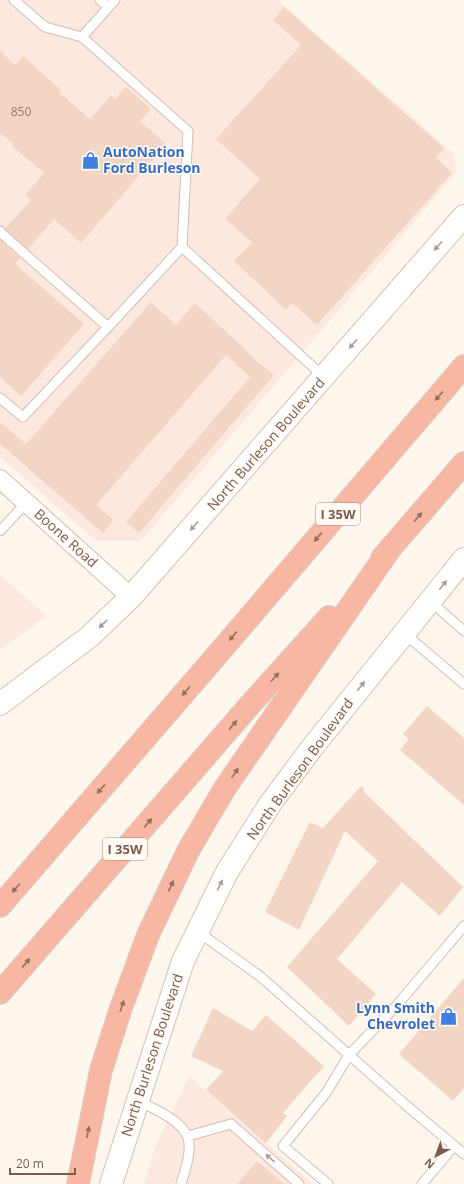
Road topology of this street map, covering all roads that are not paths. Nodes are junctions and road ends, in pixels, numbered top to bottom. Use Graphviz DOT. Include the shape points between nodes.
graph roads {
  1 [pos="14,0"];
  2 [pos="100,0"];
  3 [pos="115,0"];
  4 [pos="108,7"];
  5 [pos="82,37"];
  6 [pos="464,216"];
  7 [pos="0,231"];
  8 [pos="182,247"];
  9 [pos="108,327"];
  10 [pos="464,366"];
  11 [pos="324,377"];
  12 [pos="0,398"];
  13 [pos="464,463"];
  14 [pos="0,479"];
  15 [pos="26,503"];
  16 [pos="0,531"];
  17 [pos="392,546"];
  18 [pos="464,559"];
  19 [pos="131,597"];
  20 [pos="430,602"];
  21 [pos="464,631"];
  22 [pos="404,633"];
  23 [pos="464,684"];
  24 [pos="0,704"];
  25 [pos="0,906"];
  26 [pos="464,926"];
  27 [pos="198,931"];
  28 [pos="0,993"];
  29 [pos="349,1055"];
  30 [pos="138,1100"];
  31 [pos="188,1136"];
  32 [pos="454,1146"];
  33 [pos="464,1154"];
  34 [pos="78,1184"];
  35 [pos="111,1184"];
  36 [pos="181,1184"];
  37 [pos="299,1184"];
  38 [pos="328,1184"];
  39 [pos="422,1184"];
  1 -- 5 [label="lane" via="45,27"];
  2 -- 4 [label="lane"];
  3 -- 4 [label="lane"];
  4 -- 5 [label="lane"];
  5 -- 8 [label="lane" via="188,131"];
  6 -- 11 [label="main road, North Burleson Boulevard, one-way"];
  7 -- 9 [label="lane"];
  8 -- 9 [label="lane"];
  8 -- 11 [label="lane"];
  9 -- 12 [label="lane" via="23,417"];
  10 -- 25 [label="highway, I 35W, one-way"];
  11 -- 19 [label="main road, North Burleson Boulevard, one-way"];
  17 -- 13 [label="highway, I 35W, one-way"];
  14 -- 15 [label="street, Boone Road"];
  15 -- 16 [label="lane"];
  15 -- 19 [label="street, Boone Road"];
  28 -- 17 [label="highway, I 35W, one-way" via="249,706"];
  34 -- 17 [label="highway, one-way" via="101,1070 121,1008 148,935 188,850 225,788"];
  20 -- 18 [label="main road, North Burleson Boulevard, one-way"];
  19 -- 24 [label="main road, North Burleson Boulevard, one-way" via="89,637"];
  20 -- 21 [label="lane"];
  20 -- 22 [label="main road, North Burleson Boulevard"];
  22 -- 23 [label="lane"];
  27 -- 22 [label="main road, North Burleson Boulevard, one-way" via="227,872 270,804"];
  26 -- 29 [label="lane" via="397,1005"];
  27 -- 29 [label="lane" via="260,977"];
  27 -- 30 [label="main road, North Burleson Boulevard" via="182,961"];
  29 -- 32 [label="lane"];
  29 -- 38 [label="lane" via="326,1093 283,1146"];
  30 -- 31 [label="lane" via="176,1122"];
  30 -- 35 [label="main road, North Burleson Boulevard"];
  31 -- 36 [label="lane" via="189,1148"];
  37 -- 31 [label="lane, one-way" via="231,1124"];
  32 -- 33 [label="lane"];
  32 -- 39 [label="lane"];
}
